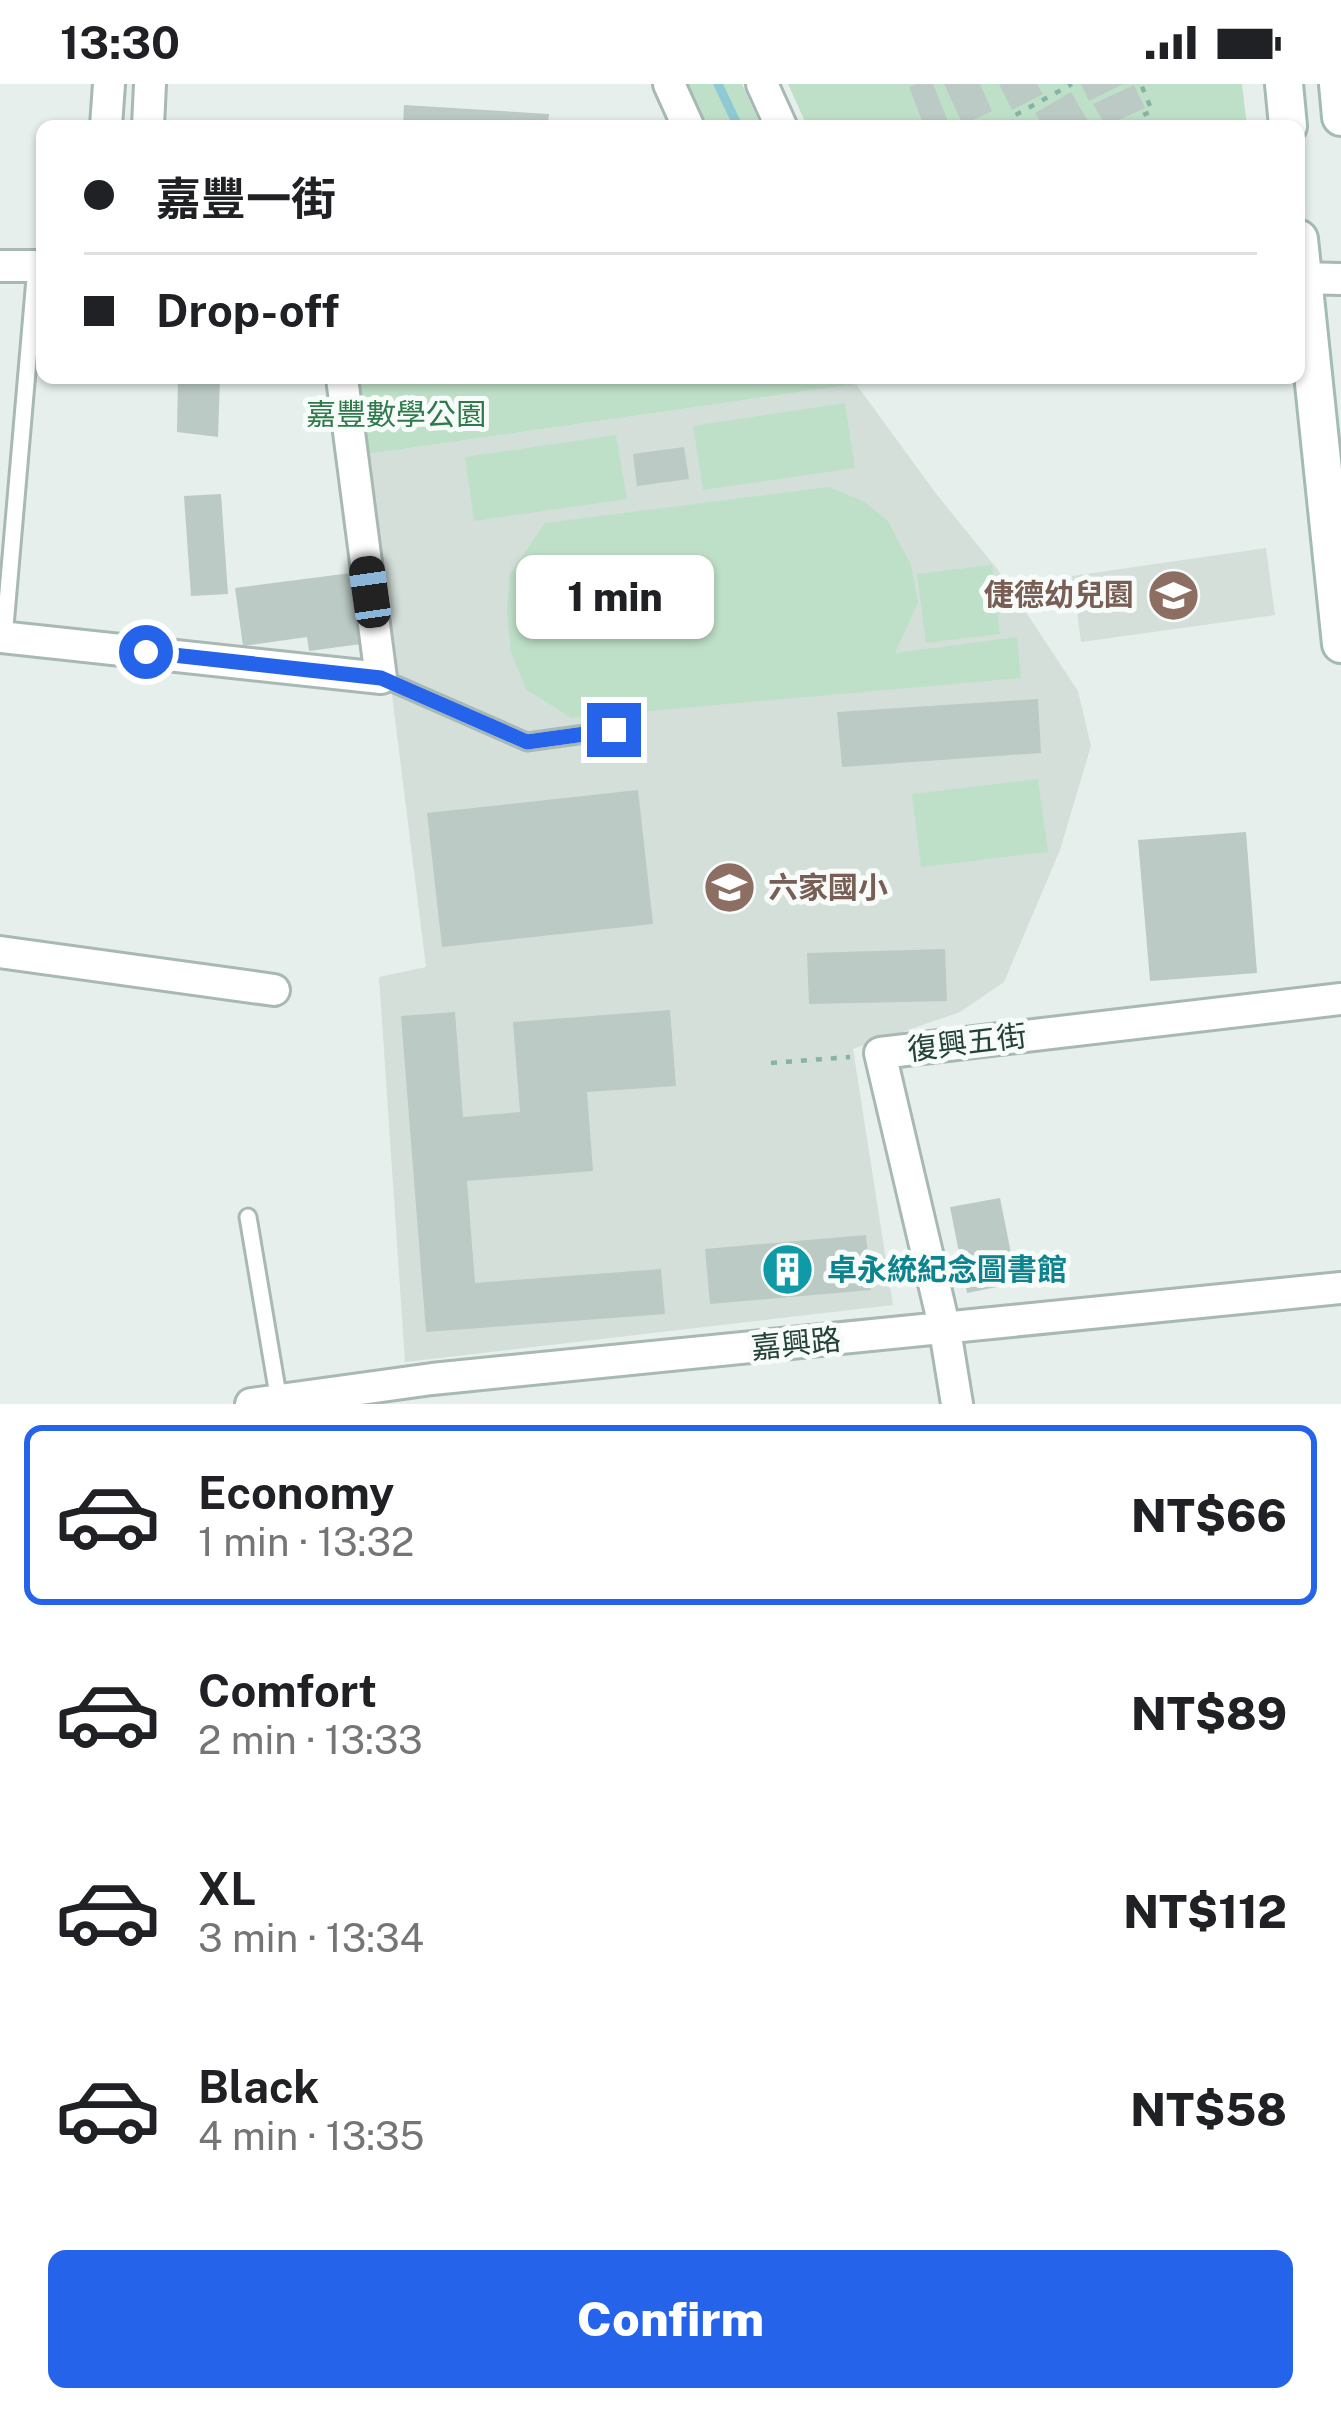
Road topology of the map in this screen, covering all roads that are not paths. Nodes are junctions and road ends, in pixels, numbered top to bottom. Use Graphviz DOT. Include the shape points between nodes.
graph roads {
  1 [pos="92,84"];
  2 [pos="109,84"];
  3 [pos="150,84"];
  4 [pos="669,84"];
  5 [pos="762,84"];
  6 [pos="1284,84"];
  7 [pos="1338,84"];
  8 [pos="1341,116"];
  9 [pos="89,120"];
  10 [pos="106,120"];
  11 [pos="148,120"];
  12 [pos="685,120"];
  13 [pos="778,120"];
  14 [pos="1287,120"];
  15 [pos="0,266"];
  16 [pos="36,266"];
  17 [pos="1305,278"];
  18 [pos="1341,278"];
  19 [pos="36,296"];
  20 [pos="1305,315"];
  21 [pos="344,384"];
  22 [pos="2,637"];
  23 [pos="1341,644"];
  24 [pos="381,678"];
  25 [pos="614,730"];
  26 [pos="0,952"];
  27 [pos="274,990"];
  28 [pos="1341,999"];
  29 [pos="248,1217"];
  30 [pos="1341,1288"];
  31 [pos="945,1330"];
  32 [pos="265,1402"];
  33 [pos="957,1404"];
  1 -- 9 [label="street"];
  2 -- 10 [label="street"];
  3 -- 11 [label="street"];
  4 -- 12 [label="street"];
  5 -- 13 [label="street"];
  6 -- 14 [label="street"];
  7 -- 8 [label="street"];
  15 -- 16 [label="street"];
  17 -- 18 [label="street"];
  19 -- 22 [label="lane"];
  20 -- 23 [label="street"];
  21 -- 24 [label="street"];
  22 -- 24 [label="street"];
  24 -- 25 [label="lane" via="527,742"];
  26 -- 27 [label="street"];
  28 -- 31 [label="street, 復興五街" via="880,1053"];
  29 -- 32 [label="lane"];
  30 -- 31 [label="street, 嘉興路"];
  31 -- 32 [label="street, 嘉興路"];
  31 -- 33 [label="street, 復興五街"];
}
